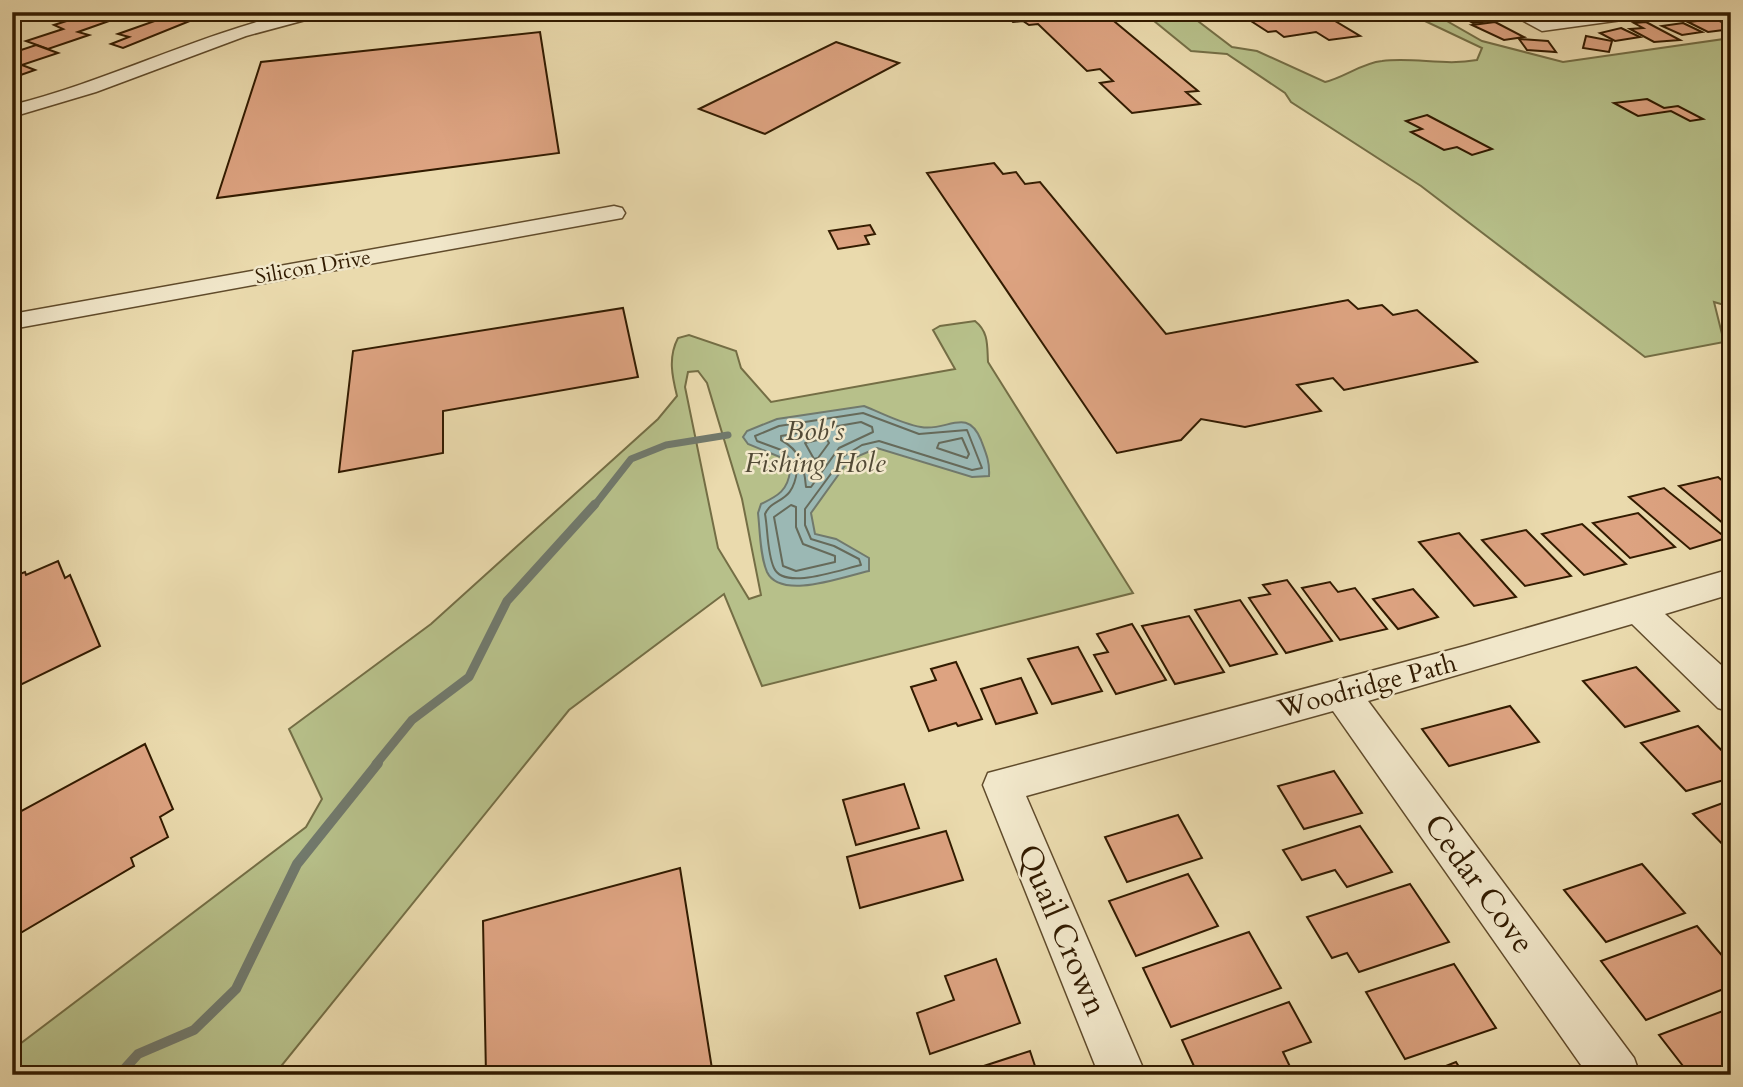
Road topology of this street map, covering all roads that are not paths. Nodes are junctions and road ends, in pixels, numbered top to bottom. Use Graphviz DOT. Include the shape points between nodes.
graph roads {
  1 [pos="318,12"];
  2 [pos="1515,12"];
  3 [pos="1644,12"];
  4 [pos="12,111"];
  5 [pos="614,213"];
  6 [pos="12,321"];
  7 [pos="1731,581"];
  8 [pos="1636,607"];
  9 [pos="1340,692"];
  10 [pos="1731,697"];
  11 [pos="1002,785"];
  12 [pos="1123,1075"];
  13 [pos="1618,1075"];
  1 -- 4 [label="street" via="253,28 86,91"];
  2 -- 3 [label="street" via="1542,26"];
  5 -- 6 [label="street, Silicon Drive"];
  7 -- 8 [label="street, Woodridge Path"];
  8 -- 9 [label="street, Woodridge Path" via="1465,660"];
  8 -- 10 [label="street"];
  9 -- 11 [label="street, Woodridge Path"];
  9 -- 13 [label="street, Cedar Cove"];
  11 -- 12 [label="street, Quail Crown"];
}
